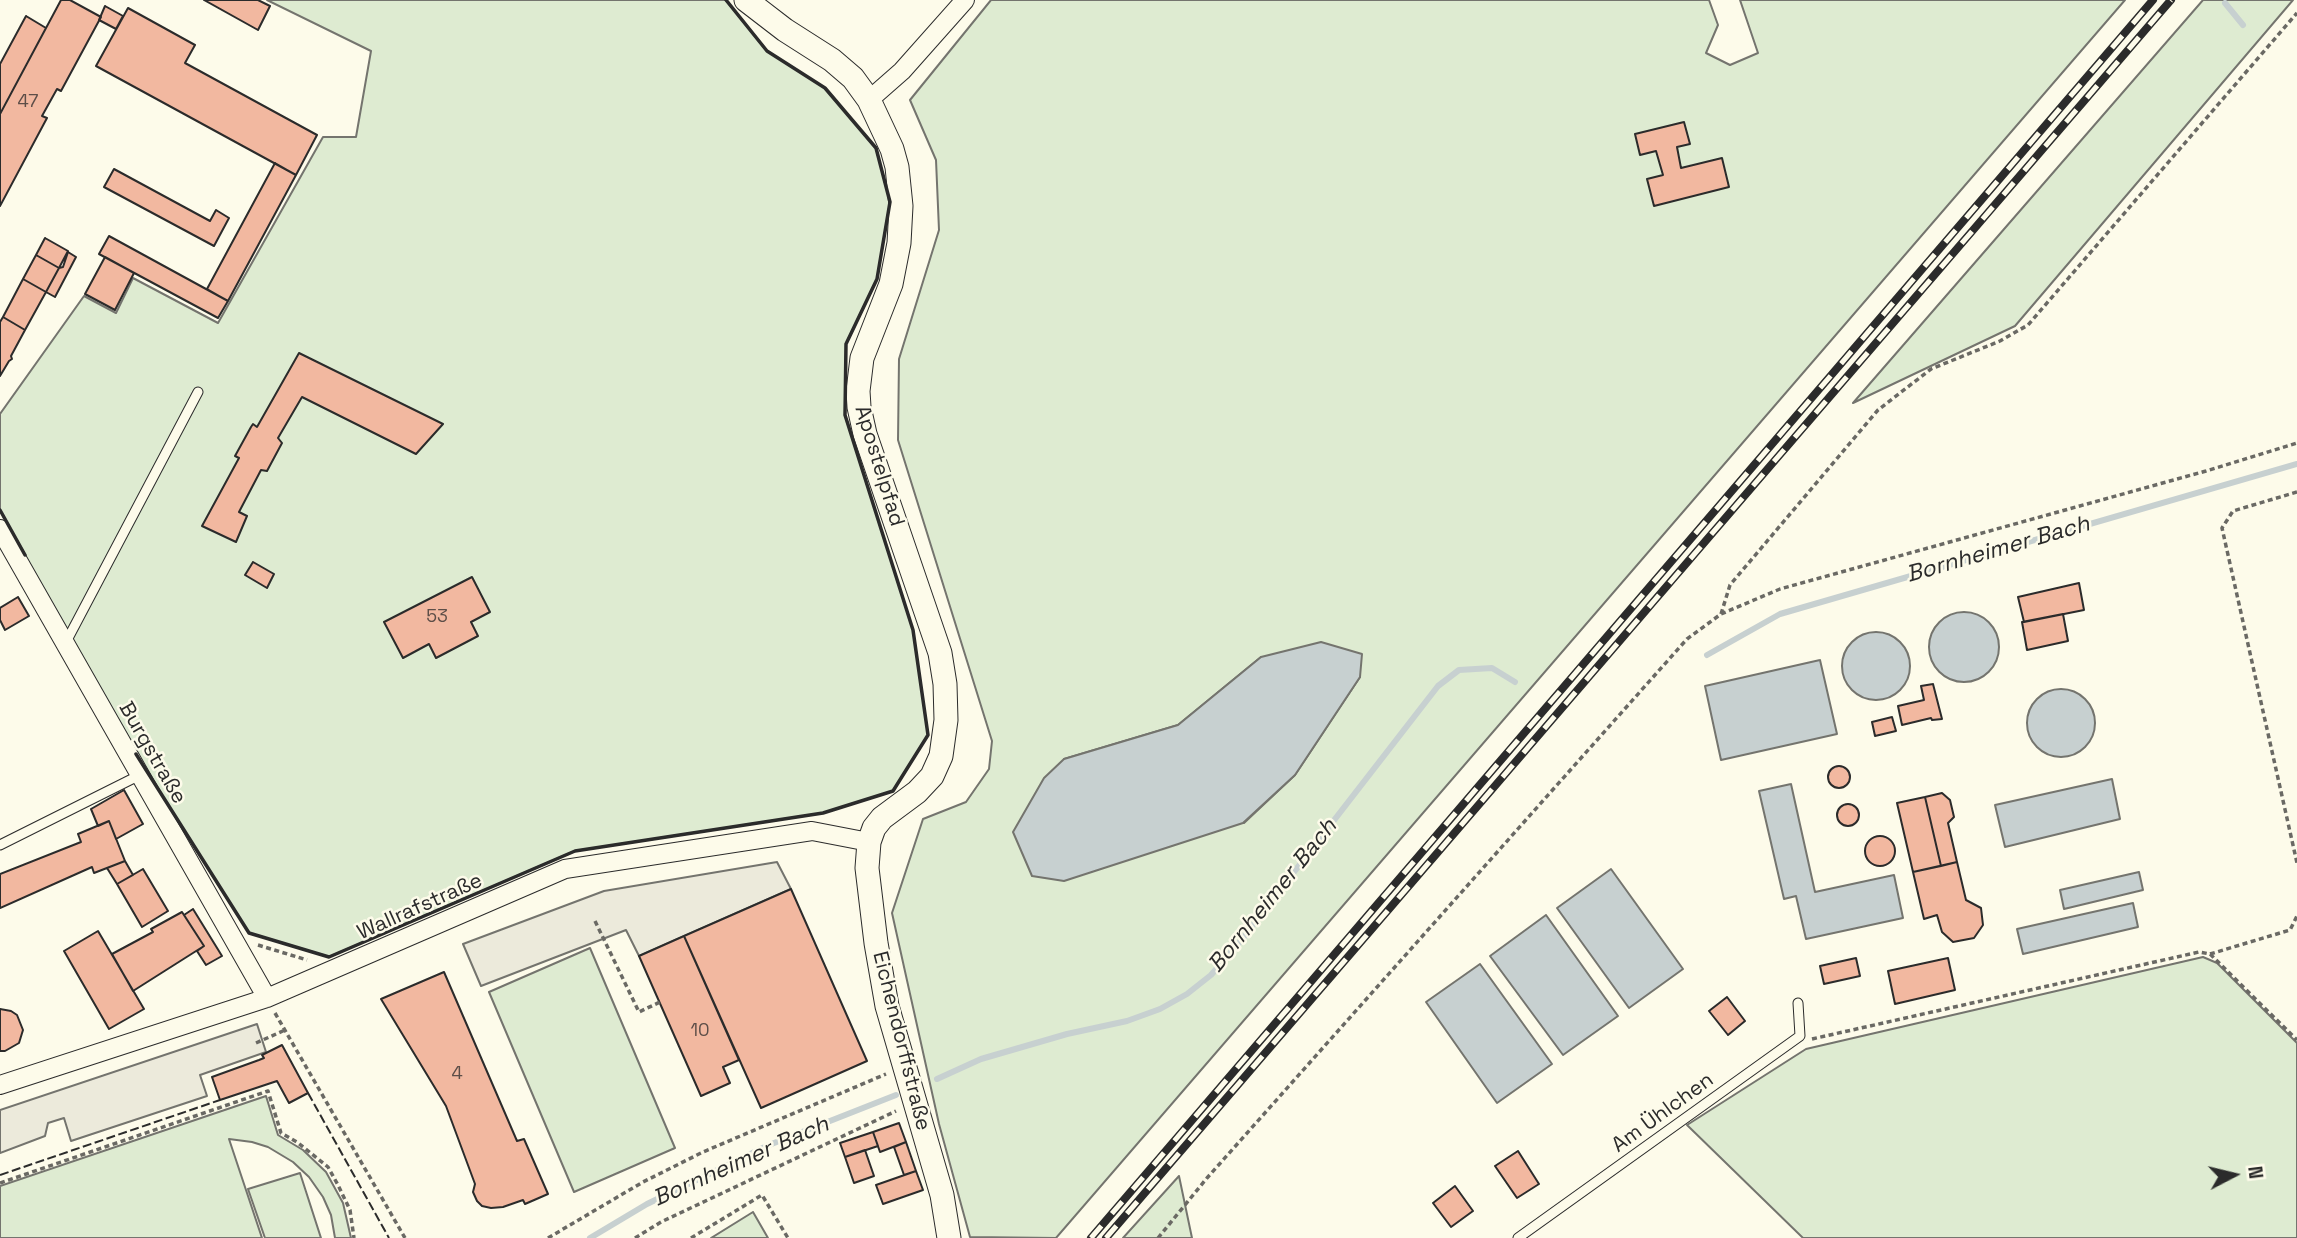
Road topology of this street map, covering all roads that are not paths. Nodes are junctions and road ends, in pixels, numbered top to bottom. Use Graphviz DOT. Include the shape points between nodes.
graph roads {
  1 [pos="746,0"];
  2 [pos="965,0"];
  3 [pos="869,100"];
  4 [pos="198,392"];
  5 [pos="0,529"];
  6 [pos="65,644"];
  7 [pos="138,776"];
  8 [pos="869,842"];
  9 [pos="0,845"];
  10 [pos="267,999"];
  11 [pos="1798,1003"];
  12 [pos="0,1086"];
  13 [pos="949,1238"];
  14 [pos="1518,1238"];
  1 -- 3 [label="street, Apostelpfad" via="842,67"];
  2 -- 3 [label="street" via="902,71"];
  3 -- 8 [label="street, Apostelpfad" via="897,166 901,223 891,284 862,358 859,407 940,653 946,720 941,756 932,776 882,818"];
  4 -- 6 [label="lane"];
  5 -- 6 [label="street, Burgstraße"];
  6 -- 7 [label="street, Burgstraße"];
  7 -- 9 [label="lane"];
  7 -- 10 [label="street, Burgstraße"];
  8 -- 10 [label="street, Wallrafstraße" via="812,831 565,869"];
  8 -- 13 [label="street, Eichendorffstraße" via="867,868 887,1006 942,1195"];
  10 -- 12 [label="street, Wallrafstraße"];
  11 -- 14 [label="lane, Am Ühlchen" via="1800,1036"];
}
